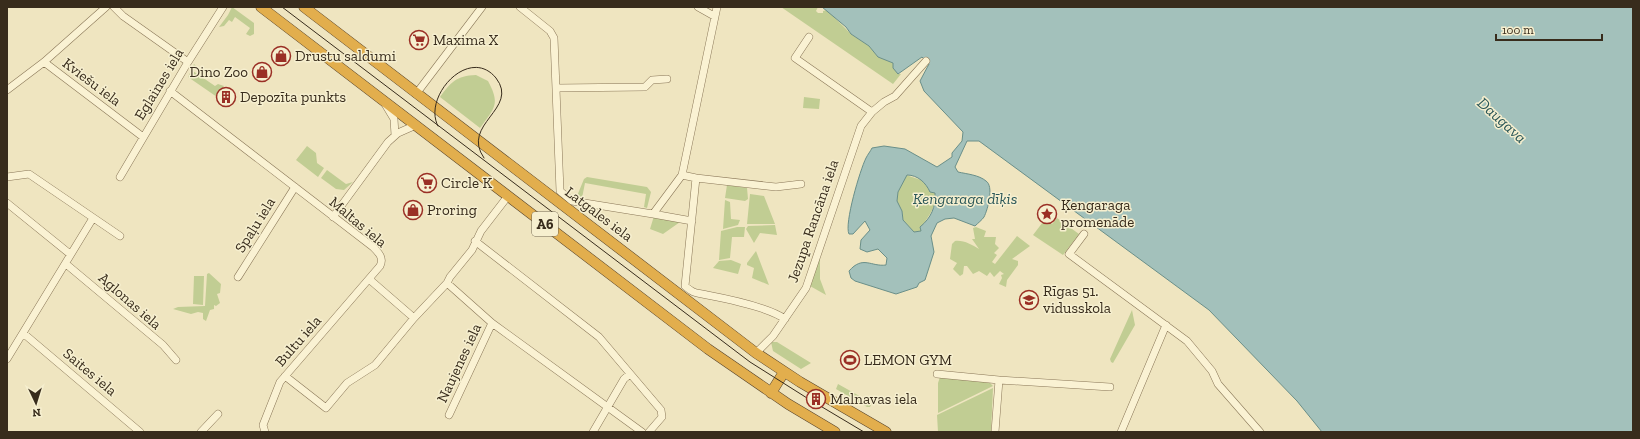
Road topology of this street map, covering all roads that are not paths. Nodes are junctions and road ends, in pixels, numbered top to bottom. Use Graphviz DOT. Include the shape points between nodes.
graph roads {
  1 [pos="106,7"];
  2 [pos="114,7"];
  3 [pos="223,7"];
  4 [pos="261,7"];
  5 [pos="304,7"];
  6 [pos="482,7"];
  7 [pos="520,7"];
  8 [pos="698,7"];
  9 [pos="717,7"];
  10 [pos="714,16"];
  11 [pos="809,37"];
  12 [pos="926,61"];
  13 [pos="44,62"];
  14 [pos="188,62"];
  15 [pos="667,79"];
  16 [pos="556,88"];
  17 [pos="7,90"];
  18 [pos="170,92"];
  19 [pos="416,94"];
  20 [pos="383,100"];
  21 [pos="872,112"];
  22 [pos="416,126"];
  23 [pos="395,135"];
  24 [pos="143,137"];
  25 [pos="682,175"];
  26 [pos="7,177"];
  27 [pos="120,177"];
  28 [pos="696,178"];
  29 [pos="801,184"];
  30 [pos="295,187"];
  31 [pos="508,196"];
  32 [pos="563,199"];
  33 [pos="7,203"];
  34 [pos="653,214"];
  35 [pos="333,217"];
  36 [pos="93,218"];
  37 [pos="692,221"];
  38 [pos="1084,234"];
  39 [pos="120,236"];
  40 [pos="476,242"];
  41 [pos="70,254"];
  42 [pos="66,264"];
  43 [pos="238,277"];
  44 [pos="369,279"];
  45 [pos="447,283"];
  46 [pos="687,294"];
  47 [pos="414,318"];
  48 [pos="785,319"];
  49 [pos="492,323"];
  50 [pos="1166,325"];
  51 [pos="23,333"];
  52 [pos="756,354"];
  53 [pos="7,359"];
  54 [pos="176,360"];
  55 [pos="784,372"];
  56 [pos="630,374"];
  57 [pos="937,374"];
  58 [pos="285,376"];
  59 [pos="999,380"];
  60 [pos="1110,387"];
  61 [pos="771,393"];
  62 [pos="609,408"];
  63 [pos="218,414"];
  64 [pos="449,415"];
  65 [pos="264,430"];
  66 [pos="140,432"];
  67 [pos="201,432"];
  68 [pos="593,432"];
  69 [pos="642,432"];
  70 [pos="649,432"];
  71 [pos="835,432"];
  72 [pos="886,432"];
  73 [pos="995,432"];
  74 [pos="1121,432"];
  75 [pos="1260,432"];
  1 -- 13 [label="street"];
  2 -- 14 [label="street"];
  3 -- 14 [label="street, Eglaines iela"];
  4 -- 20 [label="highway, A6"];
  5 -- 19 [label="highway, Latgales iela / A6"];
  6 -- 19 [label="street"];
  7 -- 16 [label="street" via="553,34"];
  8 -- 10 [label="street"];
  9 -- 10 [label="street"];
  10 -- 25 [label="street"];
  11 -- 21 [label="street" via="795,58"];
  12 -- 21 [label="street, Jezupa Rancāna iela" via="895,96"];
  13 -- 17 [label="street"];
  13 -- 24 [label="street, Kviešu iela"];
  14 -- 18 [label="street, Eglaines iela"];
  15 -- 16 [label="street" via="652,80 645,87"];
  16 -- 32 [label="street" via="560,191"];
  18 -- 24 [label="street, Eglaines iela"];
  18 -- 30 [label="street, Maltas iela"];
  19 -- 32 [label="highway, Latgales iela / A6"];
  20 -- 22 [label="highway, A6"];
  20 -- 23 [label="street" via="394,119"];
  21 -- 48 [label="street, Jezupa Rancāna iela" via="861,126 856,138 806,288"];
  22 -- 23 [label="street"];
  22 -- 31 [label="highway, A6"];
  23 -- 35 [label="street"];
  24 -- 27 [label="street, Eglaines iela"];
  25 -- 28 [label="street"];
  25 -- 34 [label="street"];
  26 -- 36 [label="street" via="29,174"];
  28 -- 29 [label="street" via="776,187"];
  28 -- 37 [label="street"];
  30 -- 35 [label="street, Maltas iela"];
  30 -- 43 [label="street, Spaļu iela"];
  31 -- 40 [label="street" via="481,231"];
  31 -- 61 [label="highway, A6" via="708,350"];
  32 -- 34 [label="street"];
  32 -- 46 [label="highway, Latgales iela / A6"];
  33 -- 41 [label="street"];
  34 -- 37 [label="street"];
  35 -- 44 [label="street, Maltas iela" via="380,253 382,262"];
  36 -- 39 [label="street"];
  36 -- 41 [label="street"];
  37 -- 46 [label="street" via="685,286"];
  38 -- 50 [label="street" via="1069,254"];
  40 -- 45 [label="street"];
  40 -- 56 [label="street" via="599,337"];
  41 -- 42 [label="street"];
  42 -- 51 [label="street"];
  42 -- 54 [label="street, Aglonas iela"];
  44 -- 47 [label="street"];
  44 -- 58 [label="street, Bultu iela"];
  45 -- 47 [label="street"];
  45 -- 49 [label="street"];
  46 -- 48 [label="street" via="706,294 768,311"];
  46 -- 52 [label="highway, Latgales iela / A6"];
  47 -- 58 [label="street" via="375,365 347,383 326,408"];
  48 -- 52 [label="street, Jezupa Rancāna iela"];
  49 -- 62 [label="street"];
  49 -- 64 [label="street, Naujenes iela"];
  50 -- 74 [label="street"];
  50 -- 75 [label="street" via="1187,341 1212,371 1218,384"];
  51 -- 53 [label="street"];
  51 -- 66 [label="street, Saites iela"];
  52 -- 55 [label="highway, Latgales iela / A6"];
  55 -- 61 [label="highway"];
  55 -- 72 [label="highway, Latgales iela / A6"];
  56 -- 62 [label="street" via="624,379"];
  56 -- 70 [label="street" via="661,410 662,417"];
  57 -- 59 [label="street"];
  58 -- 65 [label="street, Bultu iela" via="277,387"];
  59 -- 60 [label="street"];
  59 -- 73 [label="street"];
  61 -- 71 [label="highway, A6"];
  62 -- 68 [label="street"];
  62 -- 69 [label="street"];
  63 -- 67 [label="street"];
}
